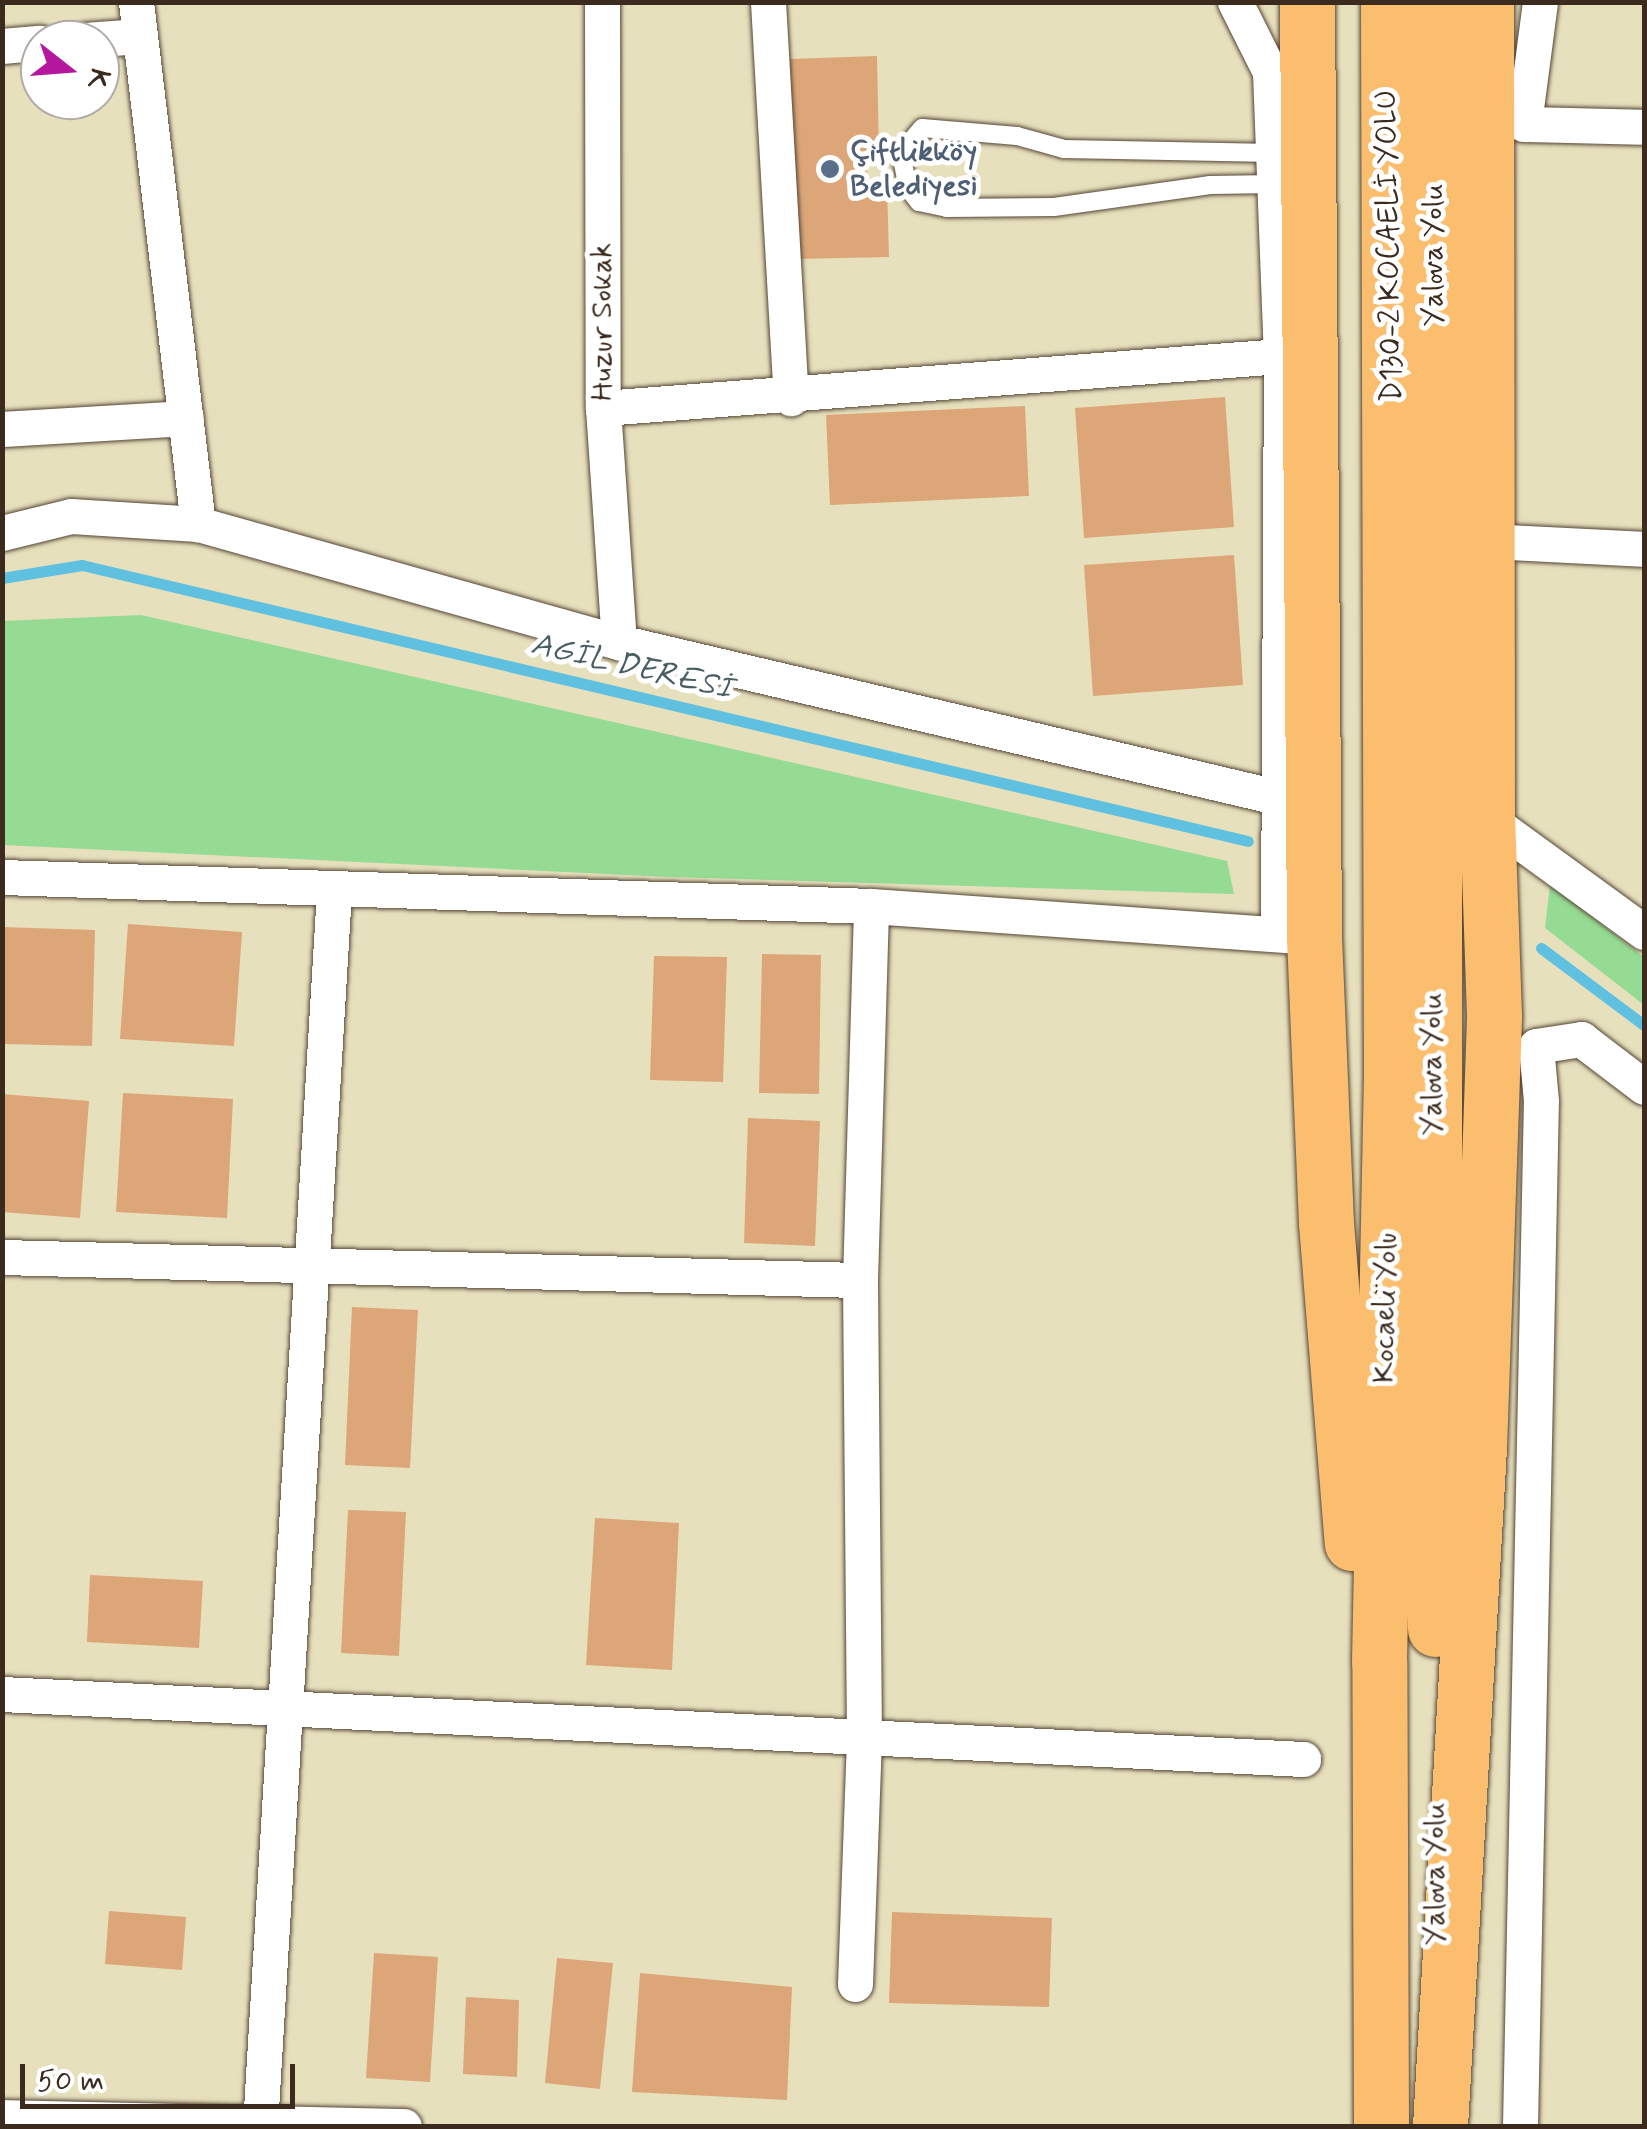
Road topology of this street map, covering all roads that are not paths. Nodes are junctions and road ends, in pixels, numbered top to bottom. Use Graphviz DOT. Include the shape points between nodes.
graph roads {
  1 [pos="602,2"];
  2 [pos="768,2"];
  3 [pos="1235,2"];
  4 [pos="1307,2"];
  5 [pos="1388,2"];
  6 [pos="1432,2"];
  7 [pos="1486,2"];
  8 [pos="1540,2"];
  9 [pos="138,19"];
  10 [pos="1644,126"];
  11 [pos="1274,168"];
  12 [pos="1281,356"];
  13 [pos="790,398"];
  14 [pos="603,408"];
  15 [pos="186,418"];
  16 [pos="2,429"];
  17 [pos="1414,484"];
  18 [pos="198,524"];
  19 [pos="2,533"];
  20 [pos="1488,541"];
  21 [pos="1644,550"];
  22 [pos="619,642"];
  23 [pos="1276,797"];
  24 [pos="1487,818"];
  25 [pos="2,877"];
  26 [pos="334,893"];
  27 [pos="870,906"];
  28 [pos="1644,932"];
  29 [pos="1296,935"];
  30 [pos="1644,1086"];
  31 [pos="2,1257"];
  32 [pos="309,1267"];
  33 [pos="860,1280"];
  34 [pos="2,1694"];
  35 [pos="287,1708"];
  36 [pos="864,1739"];
  37 [pos="1302,1759"];
  38 [pos="1378,1765"];
  39 [pos="855,1984"];
  40 [pos="2,2116"];
  41 [pos="260,2125"];
  42 [pos="404,2126"];
  43 [pos="1381,2126"];
  44 [pos="1439,2126"];
  45 [pos="1520,2126"];
  1 -- 14 [label="street, Huzur Sokak"];
  2 -- 13 [label="street"];
  3 -- 11 [label="street" via="1270,72"];
  4 -- 29 [label="highway"];
  5 -- 17 [label="highway, D130-2 KOCAELİ YOLU"];
  6 -- 17 [label="highway, Yalova Yolu"];
  7 -- 20 [label="highway"];
  8 -- 10 [label="street" via="1524,124"];
  9 -- 15 [label="street"];
  11 -- 11 [label="lane" via="922,128 901,153 908,188 919,202 947,208 1054,207 1210,185"];
  11 -- 12 [label="street"];
  12 -- 13 [label="street"];
  12 -- 23 [label="street"];
  13 -- 14 [label="street"];
  14 -- 22 [label="street, Huzur Sokak"];
  15 -- 16 [label="street"];
  15 -- 18 [label="street"];
  17 -- 38 [label="highway, Kocaeli̇ Yolu" via="1391,1075"];
  17 -- 44 [label="highway, Yalova Yolu"];
  18 -- 19 [label="street" via="71,516"];
  18 -- 22 [label="street"];
  20 -- 21 [label="street"];
  20 -- 24 [label="highway"];
  22 -- 23 [label="street"];
  23 -- 29 [label="street"];
  24 -- 28 [label="street"];
  24 -- 44 [label="highway" via="1494,1015 1480,1448"];
  25 -- 26 [label="street"];
  26 -- 27 [label="street"];
  26 -- 32 [label="street"];
  27 -- 29 [label="street"];
  27 -- 33 [label="street"];
  29 -- 38 [label="highway"];
  30 -- 45 [label="street" via="1581,1039 1536,1046 1540,1159"];
  31 -- 32 [label="street"];
  32 -- 33 [label="street"];
  32 -- 35 [label="street"];
  33 -- 36 [label="street"];
  34 -- 35 [label="street"];
  35 -- 36 [label="street"];
  35 -- 41 [label="street"];
  36 -- 37 [label="street"];
  36 -- 39 [label="street"];
  38 -- 43 [label="highway, Kocaeli̇ Yolu"];
  40 -- 41 [label="street"];
  41 -- 42 [label="street"];
}
